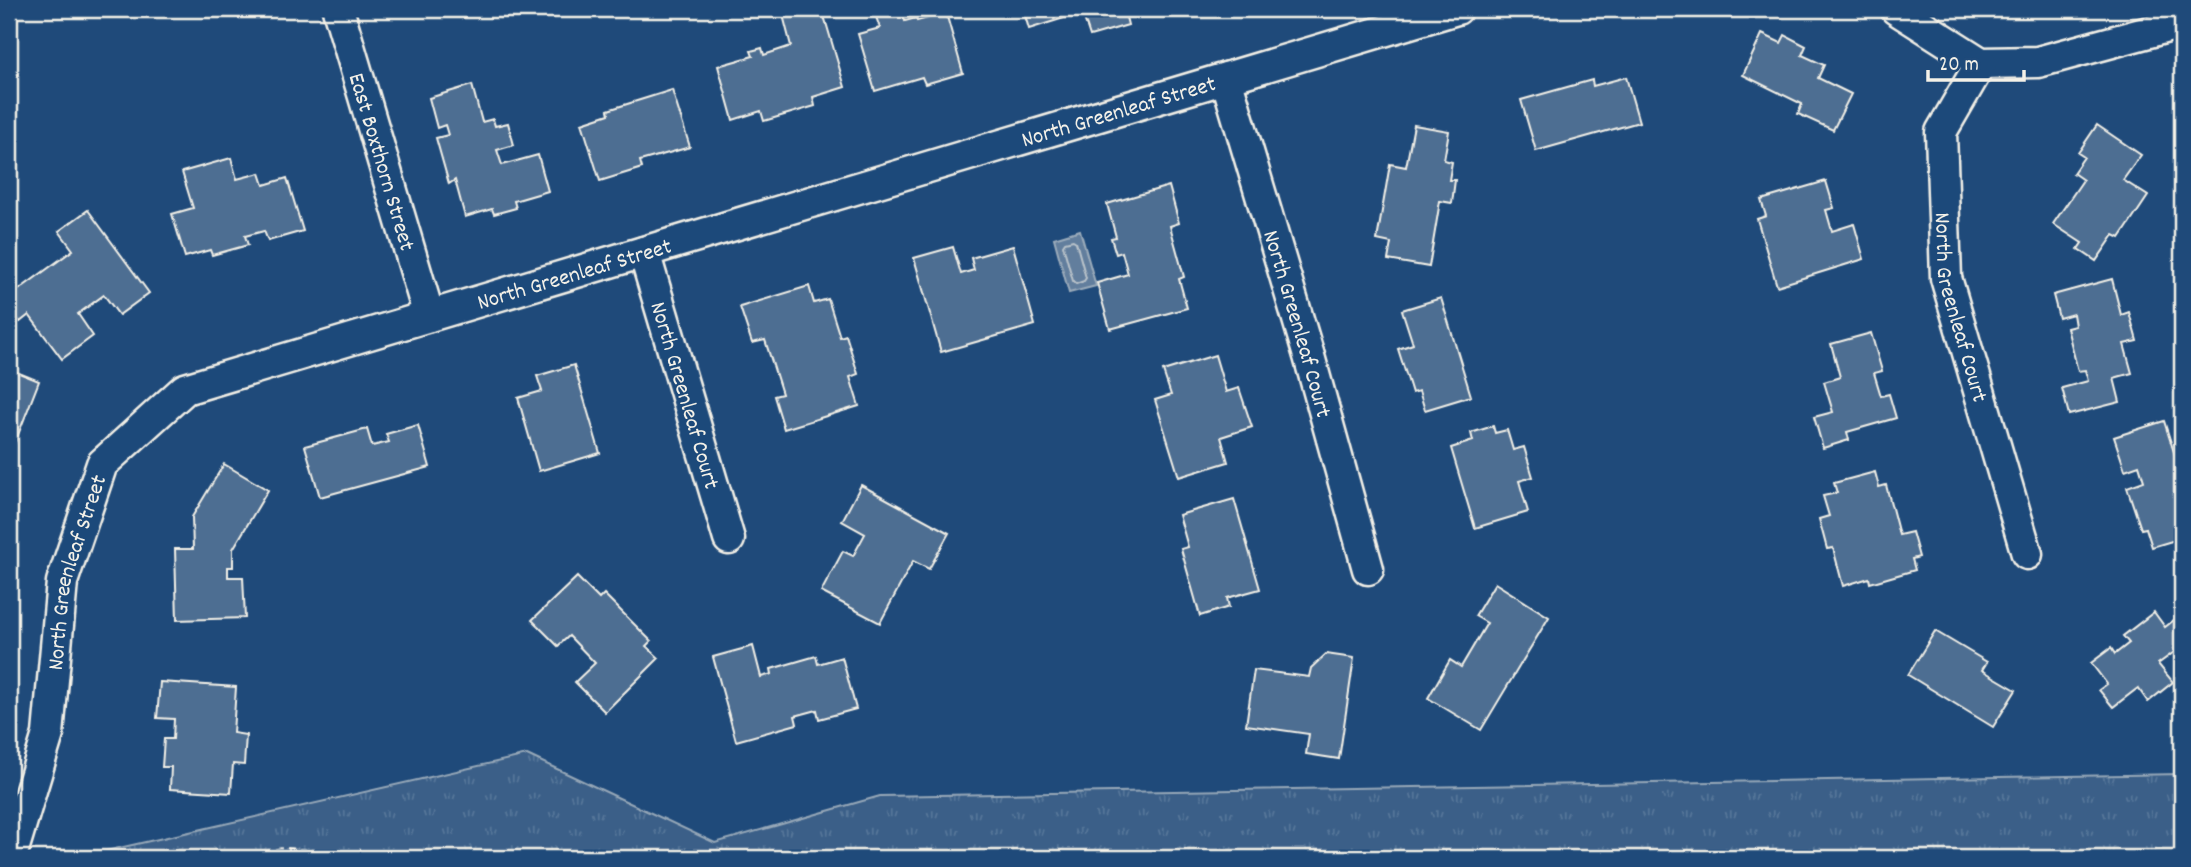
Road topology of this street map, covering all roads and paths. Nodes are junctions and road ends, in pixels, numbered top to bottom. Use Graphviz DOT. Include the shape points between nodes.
graph roads {
  1 [pos="338,9"];
  2 [pos="1457,9"];
  3 [pos="1896,9"];
  4 [pos="2182,23"];
  5 [pos="1981,63"];
  6 [pos="1226,78"];
  7 [pos="644,252"];
  8 [pos="429,316"];
  9 [pos="729,539"];
  10 [pos="2026,554"];
  11 [pos="1368,569"];
  12 [pos="9,852"];
  13 [pos="240,858"];
  14 [pos="363,858"];
  1 -- 8 [label="street, East Boxthorn Street"];
  2 -- 6 [label="street, North Greenleaf Street"];
  3 -- 5 [label="street"];
  4 -- 5 [label="street" via="2038,62"];
  5 -- 10 [label="street, North Greenleaf Court" via="1941,132 1946,278"];
  6 -- 7 [label="street, North Greenleaf Street"];
  6 -- 11 [label="street, North Greenleaf Court"];
  7 -- 8 [label="street, North Greenleaf Street"];
  7 -- 9 [label="street, North Greenleaf Court"];
  8 -- 12 [label="street, North Greenleaf Street" via="184,389 102,464 62,582 48,734"];
  13 -- 14 [label="path" via="283,849"];
}
